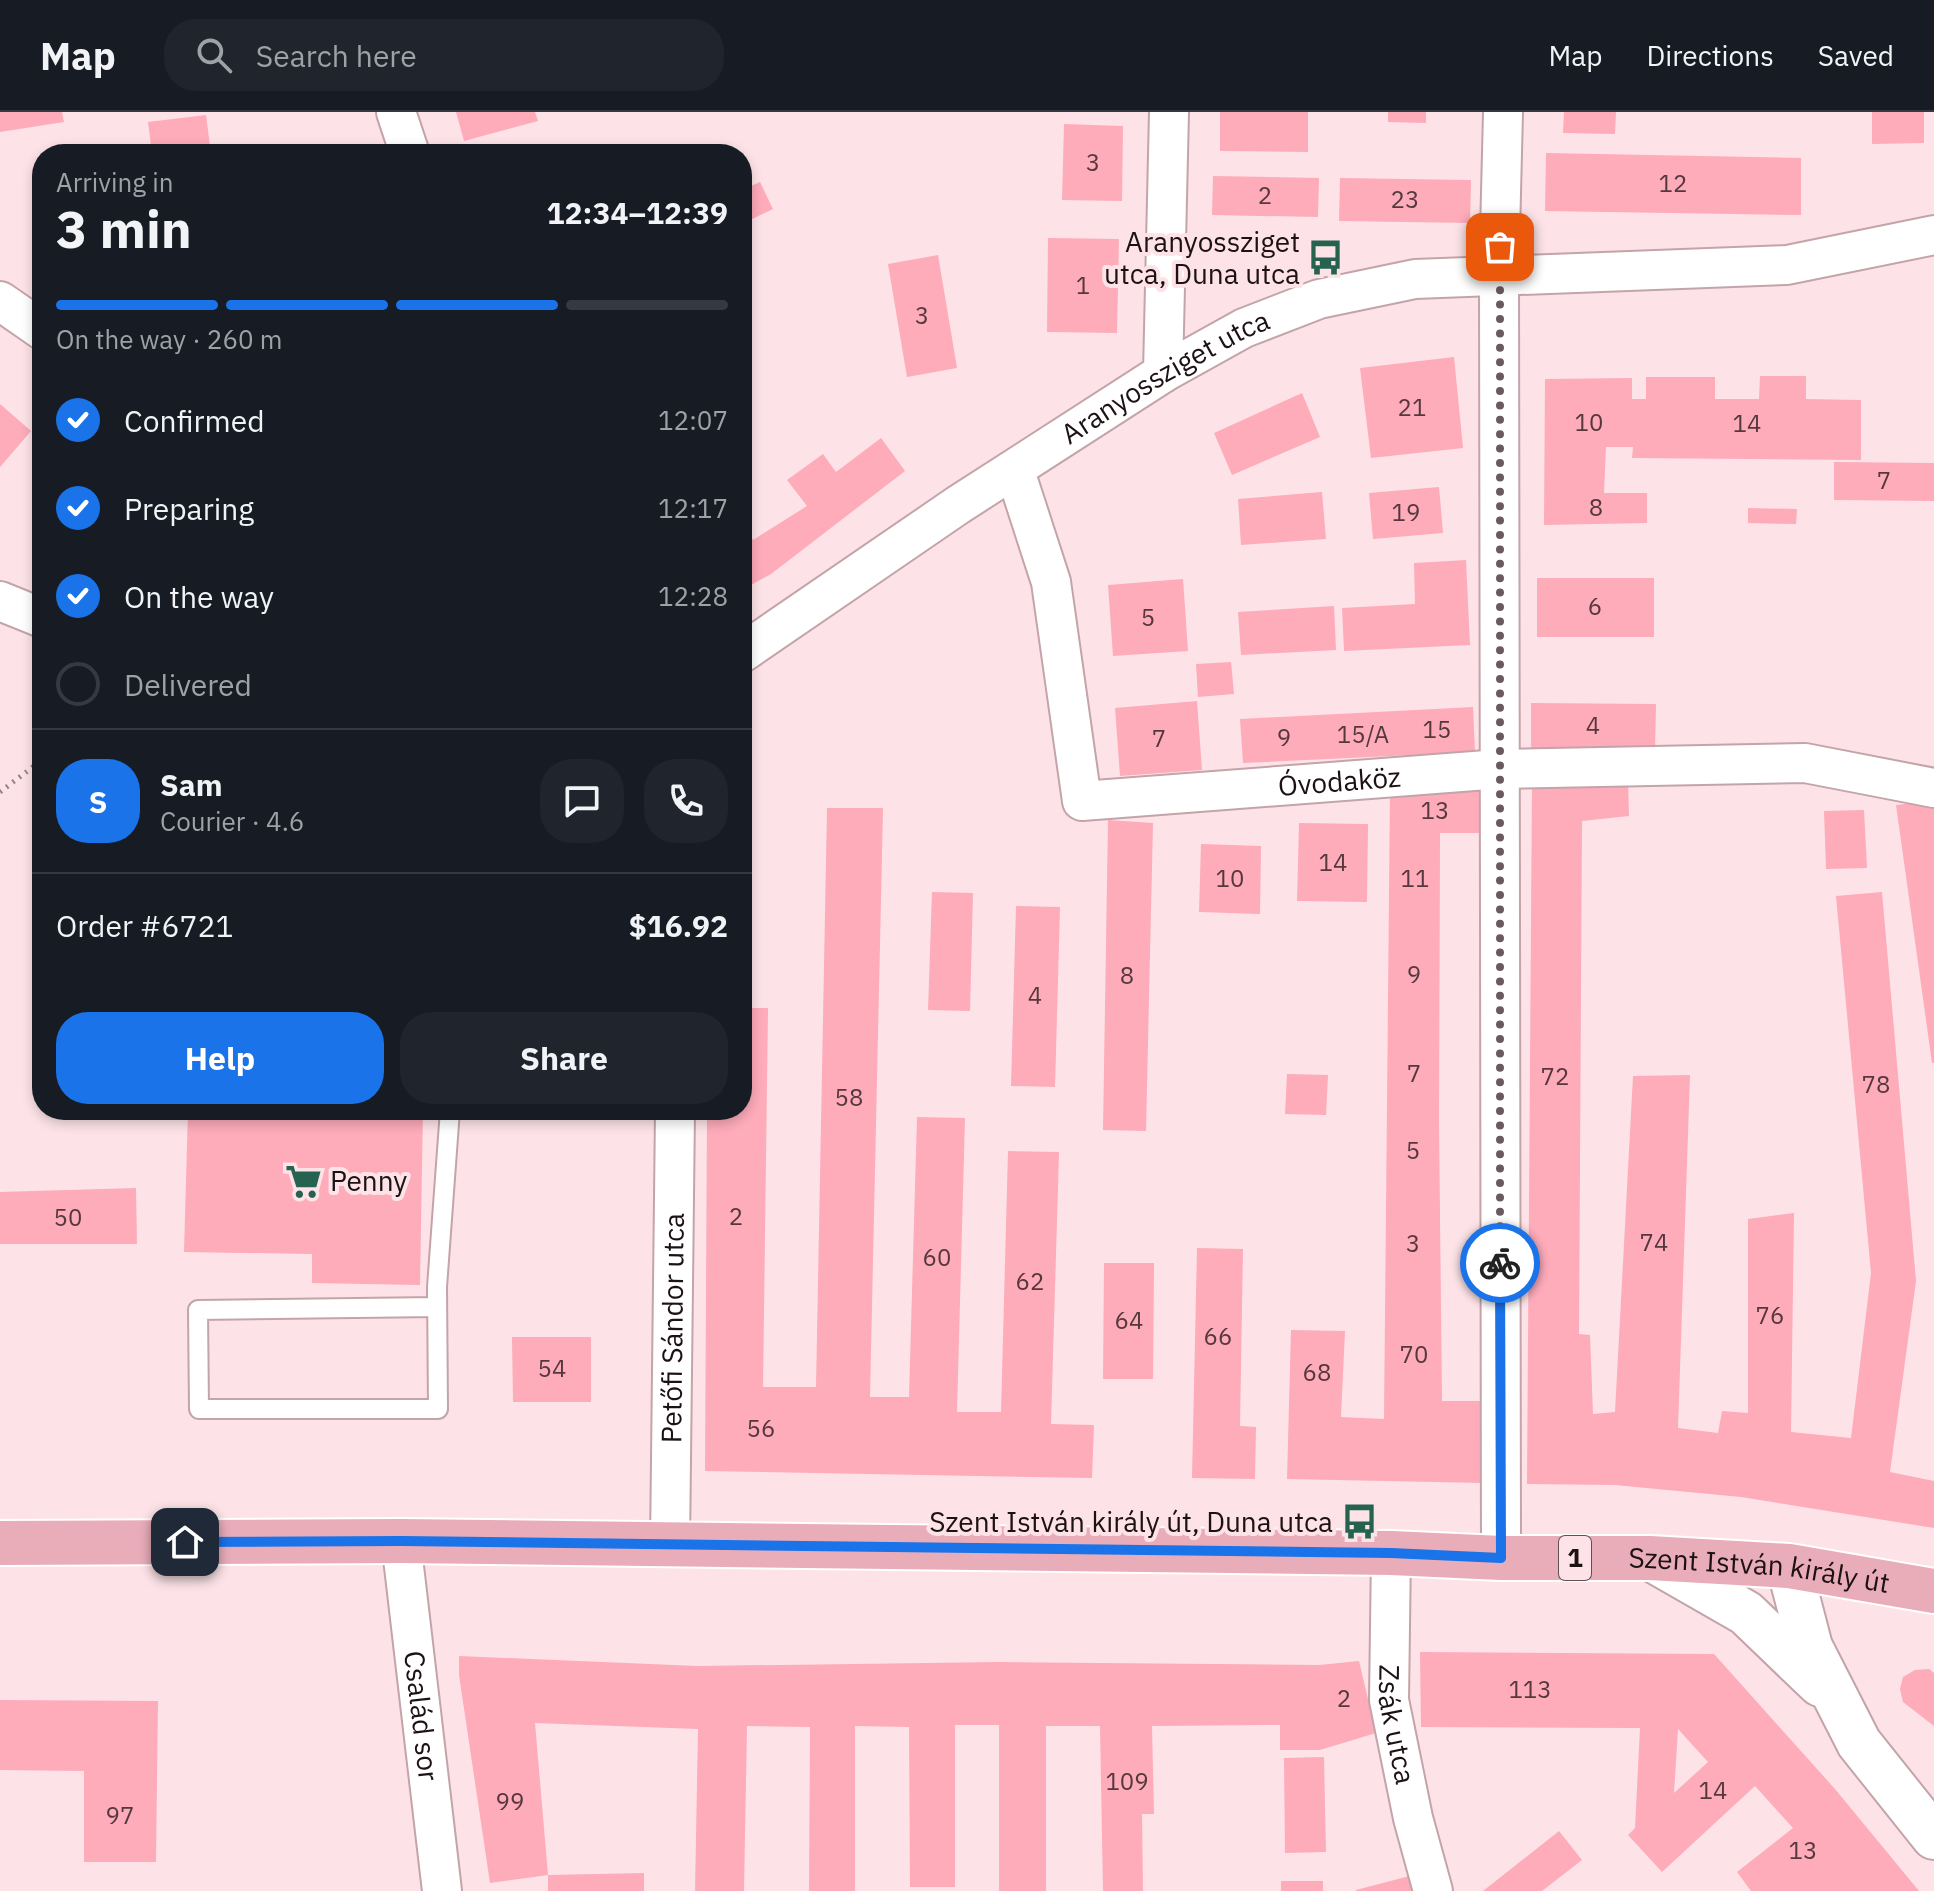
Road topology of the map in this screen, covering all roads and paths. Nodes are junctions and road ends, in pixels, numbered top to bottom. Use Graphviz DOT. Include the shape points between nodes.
graph roads {
  1 [pos="396,112"];
  2 [pos="1169,112"];
  3 [pos="1503,112"];
  4 [pos="407,144"];
  5 [pos="1934,235"];
  6 [pos="1499,274"];
  7 [pos="0,301"];
  8 [pos="32,323"];
  9 [pos="1163,373"];
  10 [pos="1015,471"];
  11 [pos="0,601"];
  12 [pos="32,614"];
  13 [pos="752,646"];
  14 [pos="32,768"];
  15 [pos="1500,769"];
  16 [pos="1934,788"];
  17 [pos="0,792"];
  18 [pos="449,1120"];
  19 [pos="675,1120"];
  20 [pos="437,1307"];
  21 [pos="401,1541"];
  22 [pos="0,1543"];
  23 [pos="670,1546"];
  24 [pos="1391,1553"];
  25 [pos="1501,1558"];
  26 [pos="1650,1558"];
  27 [pos="1789,1566"];
  28 [pos="1934,1591"];
  29 [pos="1839,1702"];
  30 [pos="1934,1837"];
  31 [pos="442,1891"];
  32 [pos="1433,1891"];
  1 -- 4 [label="street"];
  2 -- 9 [label="street"];
  3 -- 6 [label="street"];
  5 -- 6 [label="street, Aranyossziget utca" via="1787,265"];
  6 -- 9 [label="street, Aranyossziget utca" via="1415,279 1319,299 1244,328"];
  6 -- 15 [label="street"];
  7 -- 8 [label="street"];
  9 -- 10 [label="street, Aranyossziget utca"];
  10 -- 13 [label="street, Aranyossziget utca"];
  10 -- 15 [label="street, Óvodaköz" via="1051,582 1082,801"];
  11 -- 12 [label="street"];
  14 -- 17 [label="path"];
  15 -- 16 [label="street, Óvodaköz" via="1805,763"];
  15 -- 25 [label="street"];
  18 -- 20 [label="lane"];
  19 -- 23 [label="street, Petőfi Sándor utca"];
  20 -- 20 [label="lane" via="438,1409 199,1409 198,1310"];
  21 -- 22 [label="main road, Szent István király út / 1"];
  21 -- 23 [label="main road, Szent István király út / 1"];
  21 -- 31 [label="street, Család sor"];
  23 -- 24 [label="main road, Szent István király út / 1"];
  24 -- 25 [label="main road, Szent István király út / 1"];
  24 -- 32 [label="street, Zsák utca" via="1389,1700"];
  25 -- 26 [label="main road, Szent István király út / 1"];
  26 -- 27 [label="main road, Szent István király út / 1"];
  26 -- 29 [label="street" via="1746,1613"];
  27 -- 28 [label="main road, Szent István király út / 1"];
  27 -- 29 [label="street" via="1810,1647"];
  29 -- 30 [label="street" via="1859,1743"];
}
